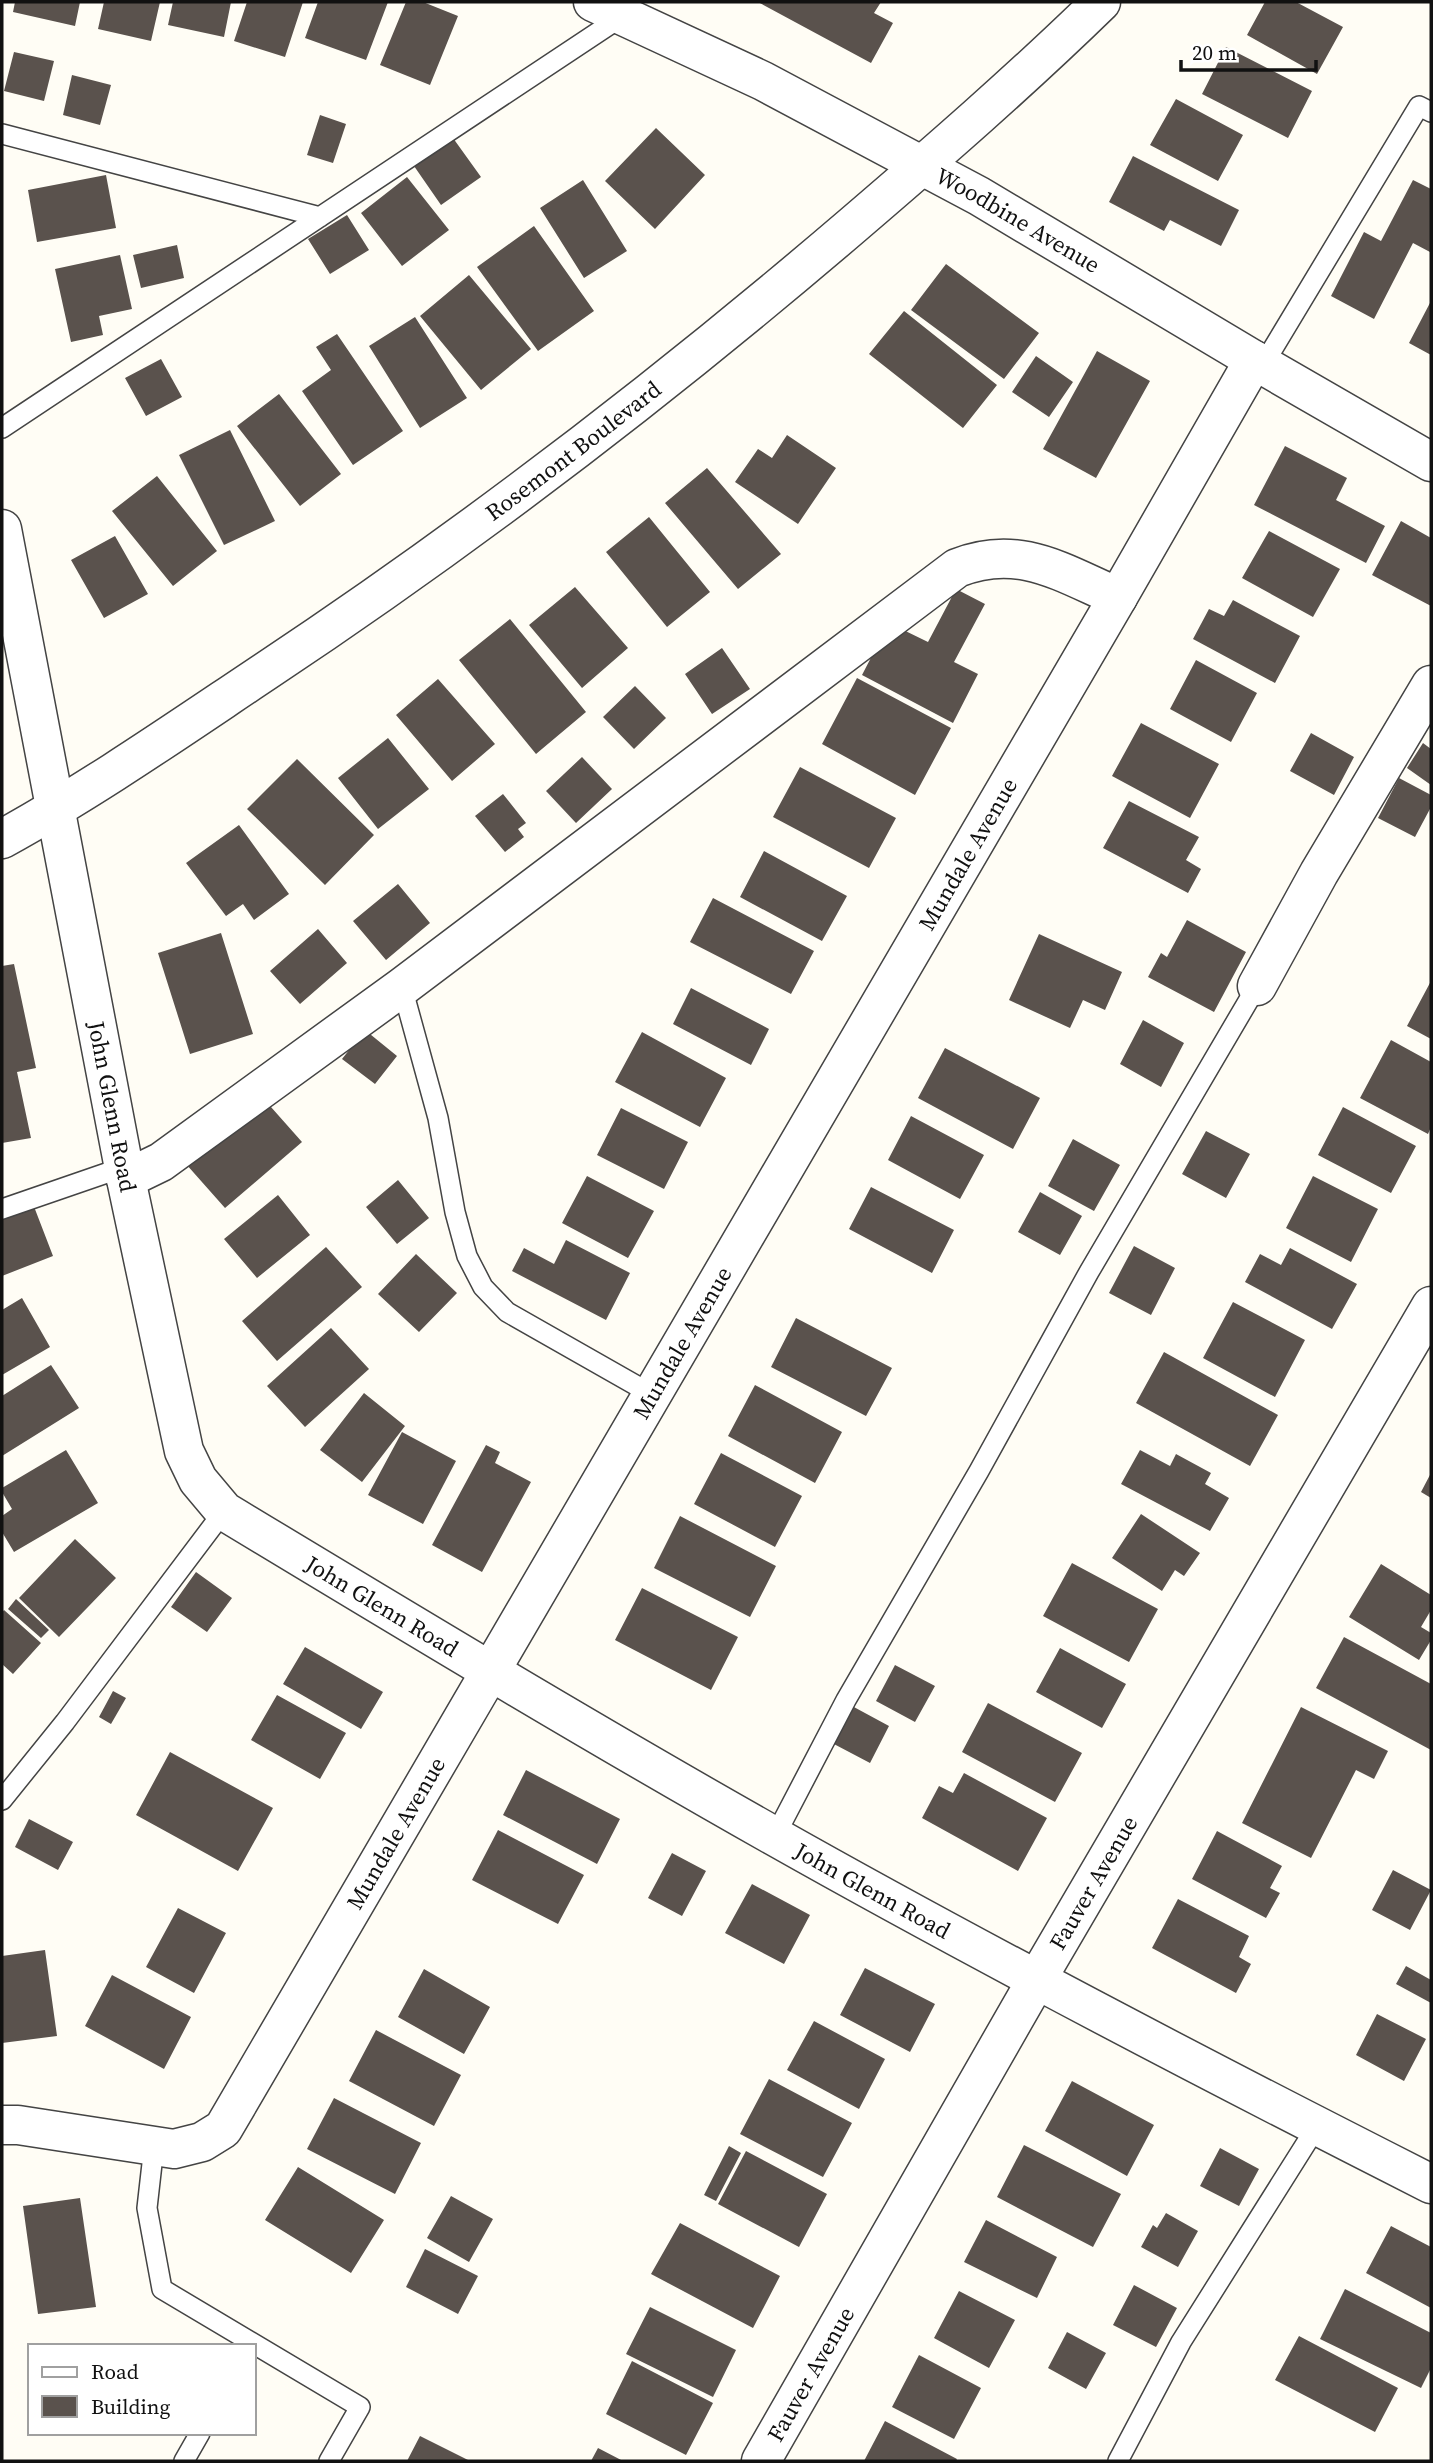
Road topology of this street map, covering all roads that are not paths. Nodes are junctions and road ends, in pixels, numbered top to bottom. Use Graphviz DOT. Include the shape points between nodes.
graph roads {
  1 [pos="1101,2"];
  2 [pos="618,6"];
  3 [pos="1431,113"];
  4 [pos="2,134"];
  5 [pos="922,166"];
  6 [pos="320,217"];
  7 [pos="1259,363"];
  8 [pos="2,428"];
  9 [pos="1431,462"];
  10 [pos="2,535"];
  11 [pos="1118,597"];
  12 [pos="1431,685"];
  13 [pos="55,810"];
  14 [pos="2,839"];
  15 [pos="1257,986"];
  16 [pos="402,987"];
  17 [pos="125,1173"];
  18 [pos="2,1209"];
  19 [pos="1431,1306"];
  20 [pos="653,1395"];
  21 [pos="224,1511"];
  22 [pos="491,1672"];
  23 [pos="2,1800"];
  24 [pos="775,1836"];
  25 [pos="1037,1979"];
  26 [pos="2,2125"];
  27 [pos="1317,2126"];
  28 [pos="154,2146"];
  29 [pos="1431,2184"];
  30 [pos="252,2344"];
  31 [pos="256,2346"];
  32 [pos="199,2435"];
  33 [pos="184,2461"];
  34 [pos="329,2461"];
  35 [pos="761,2461"];
  36 [pos="1118,2461"];
  1 -- 5 [label="street, Rosemont Boulevard"];
  2 -- 5 [label="street, Woodbine Avenue"];
  2 -- 6 [label="lane"];
  3 -- 7 [label="lane" via="1419,106"];
  4 -- 6 [label="lane"];
  5 -- 7 [label="street, Woodbine Avenue"];
  5 -- 13 [label="street, Rosemont Boulevard" via="736,326 474,527"];
  6 -- 8 [label="lane"];
  7 -- 9 [label="street, Woodbine Avenue"];
  7 -- 11 [label="street, Mundale Avenue"];
  10 -- 13 [label="street, John Glenn Road"];
  11 -- 16 [label="street" via="1037,562 1003,557 957,568"];
  11 -- 20 [label="street, Mundale Avenue"];
  12 -- 15 [label="street"];
  13 -- 14 [label="street, Rosemont Boulevard"];
  13 -- 17 [label="street, John Glenn Road"];
  15 -- 24 [label="lane" via="846,1700"];
  16 -- 17 [label="street" via="161,1163"];
  16 -- 20 [label="lane" via="438,1118 455,1212 467,1256 483,1287 507,1312"];
  17 -- 18 [label="lane"];
  17 -- 21 [label="street, John Glenn Road" via="184,1451 198,1480"];
  19 -- 25 [label="street, Fauver Avenue"];
  20 -- 22 [label="street, Mundale Avenue"];
  21 -- 22 [label="street, John Glenn Road"];
  21 -- 23 [label="lane"];
  22 -- 24 [label="street, John Glenn Road"];
  22 -- 28 [label="street, Mundale Avenue" via="223,2129 202,2142 174,2149"];
  24 -- 25 [label="street, John Glenn Road"];
  25 -- 27 [label="street, John Glenn Road"];
  25 -- 35 [label="street, Fauver Avenue"];
  26 -- 28 [label="street, Mundale Avenue"];
  27 -- 29 [label="street, John Glenn Road"];
  27 -- 36 [label="lane" via="1181,2343"];
  28 -- 30 [label="lane" via="147,2207 162,2289"];
  31 -- 34 [label="lane" via="360,2407"];
  32 -- 33 [label="lane"];
}
